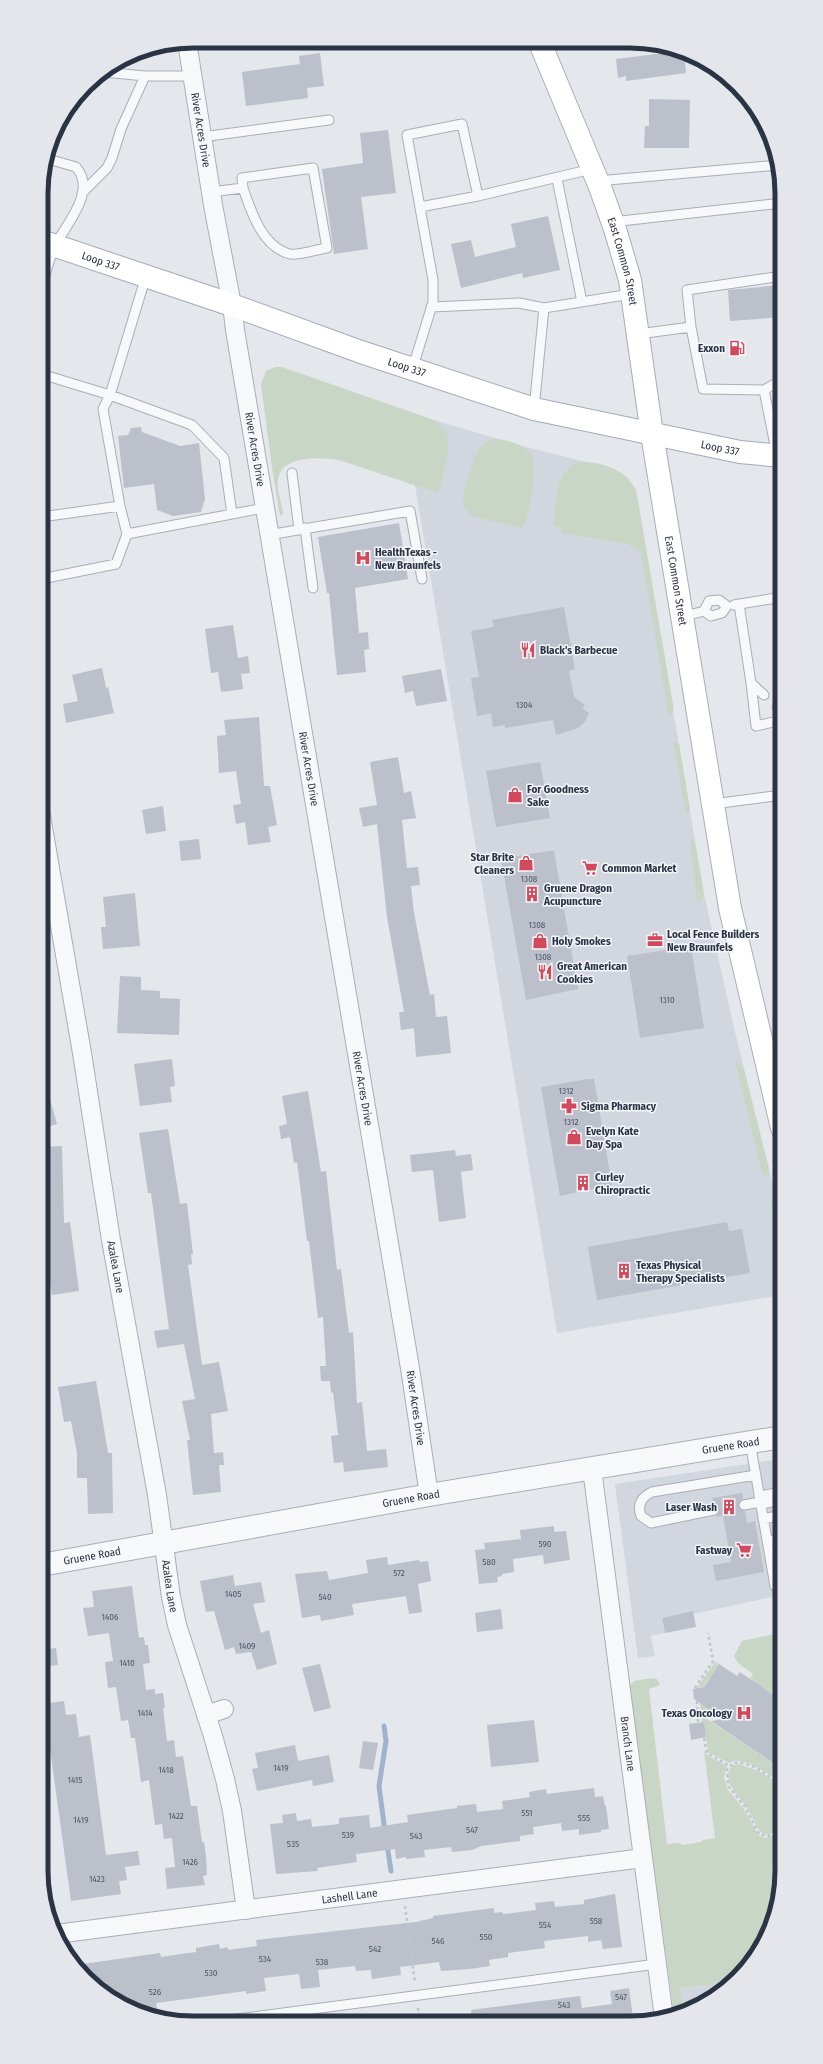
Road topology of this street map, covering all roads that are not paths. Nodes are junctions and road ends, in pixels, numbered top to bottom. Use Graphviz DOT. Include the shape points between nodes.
graph roads {
  1 [pos="188,48"];
  2 [pos="542,48"];
  3 [pos="113,73"];
  4 [pos="145,76"];
  5 [pos="193,76"];
  6 [pos="330,120"];
  7 [pos="202,137"];
  8 [pos="52,160"];
  9 [pos="772,165"];
  10 [pos="595,175"];
  11 [pos="558,179"];
  12 [pos="243,188"];
  13 [pos="211,192"];
  14 [pos="82,193"];
  15 [pos="478,196"];
  16 [pos="775,204"];
  17 [pos="420,208"];
  18 [pos="612,222"];
  19 [pos="48,243"];
  20 [pos="146,276"];
  21 [pos="775,277"];
  22 [pos="631,294"];
  23 [pos="582,302"];
  24 [pos="232,305"];
  25 [pos="431,307"];
  26 [pos="544,308"];
  27 [pos="691,328"];
  28 [pos="637,335"];
  29 [pos="412,370"];
  30 [pos="48,376"];
  31 [pos="775,384"];
  32 [pos="764,390"];
  33 [pos="110,395"];
  34 [pos="534,409"];
  35 [pos="652,434"];
  36 [pos="775,435"];
  37 [pos="775,456"];
  38 [pos="292,473"];
  39 [pos="120,506"];
  40 [pos="264,508"];
  41 [pos="232,514"];
  42 [pos="48,516"];
  43 [pos="302,529"];
  44 [pos="127,534"];
  45 [pos="268,535"];
  46 [pos="48,578"];
  47 [pos="422,579"];
  48 [pos="313,588"];
  49 [pos="775,598"];
  50 [pos="739,604"];
  51 [pos="727,606"];
  52 [pos="704,611"];
  53 [pos="682,617"];
  54 [pos="751,683"];
  55 [pos="764,695"];
  56 [pos="775,722"];
  57 [pos="775,796"];
  58 [pos="713,804"];
  59 [pos="48,856"];
  60 [pos="775,1099"];
  61 [pos="775,1439"];
  62 [pos="750,1442"];
  63 [pos="592,1469"];
  64 [pos="756,1475"];
  65 [pos="775,1495"];
  66 [pos="429,1496"];
  67 [pos="760,1500"];
  68 [pos="775,1500"];
  69 [pos="744,1505"];
  70 [pos="714,1510"];
  71 [pos="775,1517"];
  72 [pos="763,1519"];
  73 [pos="775,1539"];
  74 [pos="767,1541"];
  75 [pos="163,1543"];
  76 [pos="775,1561"];
  77 [pos="771,1562"];
  78 [pos="48,1564"];
  79 [pos="775,1571"];
  80 [pos="224,1708"];
  81 [pos="206,1715"];
  82 [pos="643,1858"];
  83 [pos="246,1910"];
  84 [pos="62,1933"];
  85 [pos="657,1964"];
  86 [pos="663,2012"];
  87 [pos="259,2016"];
  1 -- 5 [label="street, River Acres Drive"];
  2 -- 10 [label="main road, East Common Street"];
  3 -- 4 [label="lane"];
  4 -- 5 [label="lane"];
  4 -- 14 [label="lane" via="121,128 107,168"];
  5 -- 7 [label="street, River Acres Drive"];
  6 -- 7 [label="lane"];
  7 -- 13 [label="street, River Acres Drive"];
  8 -- 14 [label="lane" via="76,167 81,176"];
  9 -- 10 [label="lane"];
  10 -- 11 [label="lane"];
  10 -- 18 [label="main road, East Common Street"];
  11 -- 15 [label="lane"];
  11 -- 23 [label="lane"];
  12 -- 12 [label="lane" via="254,219 274,246 291,255 327,248 313,168 242,178"];
  12 -- 13 [label="lane"];
  13 -- 24 [label="street, River Acres Drive"];
  14 -- 19 [label="lane" via="76,211"];
  15 -- 17 [label="lane"];
  15 -- 17 [label="lane" via="462,124 407,135"];
  16 -- 18 [label="lane"];
  17 -- 25 [label="lane" via="433,280"];
  18 -- 22 [label="main road, East Common Street" via="630,280"];
  19 -- 20 [label="main road, Loop 337"];
  20 -- 24 [label="main road, Loop 337"];
  20 -- 33 [label="lane"];
  21 -- 27 [label="lane" via="687,290"];
  22 -- 23 [label="lane"];
  22 -- 28 [label="main road, East Common Street"];
  23 -- 26 [label="lane"];
  24 -- 29 [label="main road, Loop 337"];
  24 -- 40 [label="street, River Acres Drive"];
  25 -- 26 [label="lane" via="519,303"];
  25 -- 29 [label="lane"];
  26 -- 34 [label="lane"];
  27 -- 28 [label="lane"];
  27 -- 32 [label="lane" via="702,389"];
  28 -- 35 [label="main road, East Common Street"];
  29 -- 34 [label="main road, Loop 337"];
  30 -- 33 [label="lane"];
  31 -- 32 [label="lane"];
  32 -- 36 [label="lane"];
  33 -- 39 [label="lane" via="103,409"];
  33 -- 41 [label="lane" via="192,425 224,458"];
  34 -- 35 [label="main road, Loop 337"];
  35 -- 37 [label="main road, Loop 337" via="740,452"];
  35 -- 53 [label="main road, East Common Street"];
  38 -- 43 [label="lane"];
  39 -- 42 [label="lane"];
  39 -- 44 [label="lane"];
  40 -- 41 [label="lane"];
  40 -- 45 [label="street, River Acres Drive"];
  41 -- 44 [label="lane"];
  43 -- 45 [label="lane"];
  43 -- 47 [label="lane" via="410,511"];
  43 -- 48 [label="lane"];
  44 -- 46 [label="lane" via="116,564"];
  45 -- 66 [label="street, River Acres Drive" via="409,1360"];
  49 -- 50 [label="lane"];
  50 -- 51 [label="lane"];
  50 -- 54 [label="lane"];
  51 -- 52 [label="lane" via="722,613 711,616"];
  51 -- 52 [label="lane" via="719,600 709,601"];
  52 -- 53 [label="lane"];
  53 -- 58 [label="main road, East Common Street"];
  54 -- 55 [label="lane"];
  54 -- 56 [label="lane" via="756,726"];
  57 -- 58 [label="lane"];
  58 -- 60 [label="main road, East Common Street" via="734,927"];
  59 -- 75 [label="street, Azalea Lane" via="84,1060 112,1248 157,1495"];
  61 -- 62 [label="street, Gruene Road"];
  62 -- 63 [label="street, Gruene Road"];
  62 -- 64 [label="lane"];
  63 -- 66 [label="street, Gruene Road"];
  63 -- 82 [label="street, Branch Lane"];
  64 -- 67 [label="lane"];
  64 -- 70 [label="lane" via="652,1492 642,1498 639,1504 641,1516 651,1523"];
  65 -- 67 [label="lane"];
  66 -- 75 [label="street, Gruene Road"];
  67 -- 68 [label="lane"];
  67 -- 69 [label="lane"];
  67 -- 72 [label="lane"];
  71 -- 72 [label="lane"];
  72 -- 74 [label="lane"];
  73 -- 74 [label="lane"];
  74 -- 77 [label="lane"];
  75 -- 78 [label="street, Gruene Road"];
  75 -- 81 [label="street, Azalea Lane" via="166,1573 177,1625"];
  76 -- 77 [label="lane"];
  77 -- 79 [label="lane"];
  80 -- 81 [label="street"];
  81 -- 83 [label="street, Azalea Lane" via="232,1811"];
  82 -- 83 [label="street, Lashell Lane"];
  82 -- 85 [label="street, Branch Lane"];
  83 -- 84 [label="street, Lashell Lane"];
  85 -- 86 [label="street, Branch Lane"];
  85 -- 87 [label="lane"];
}
